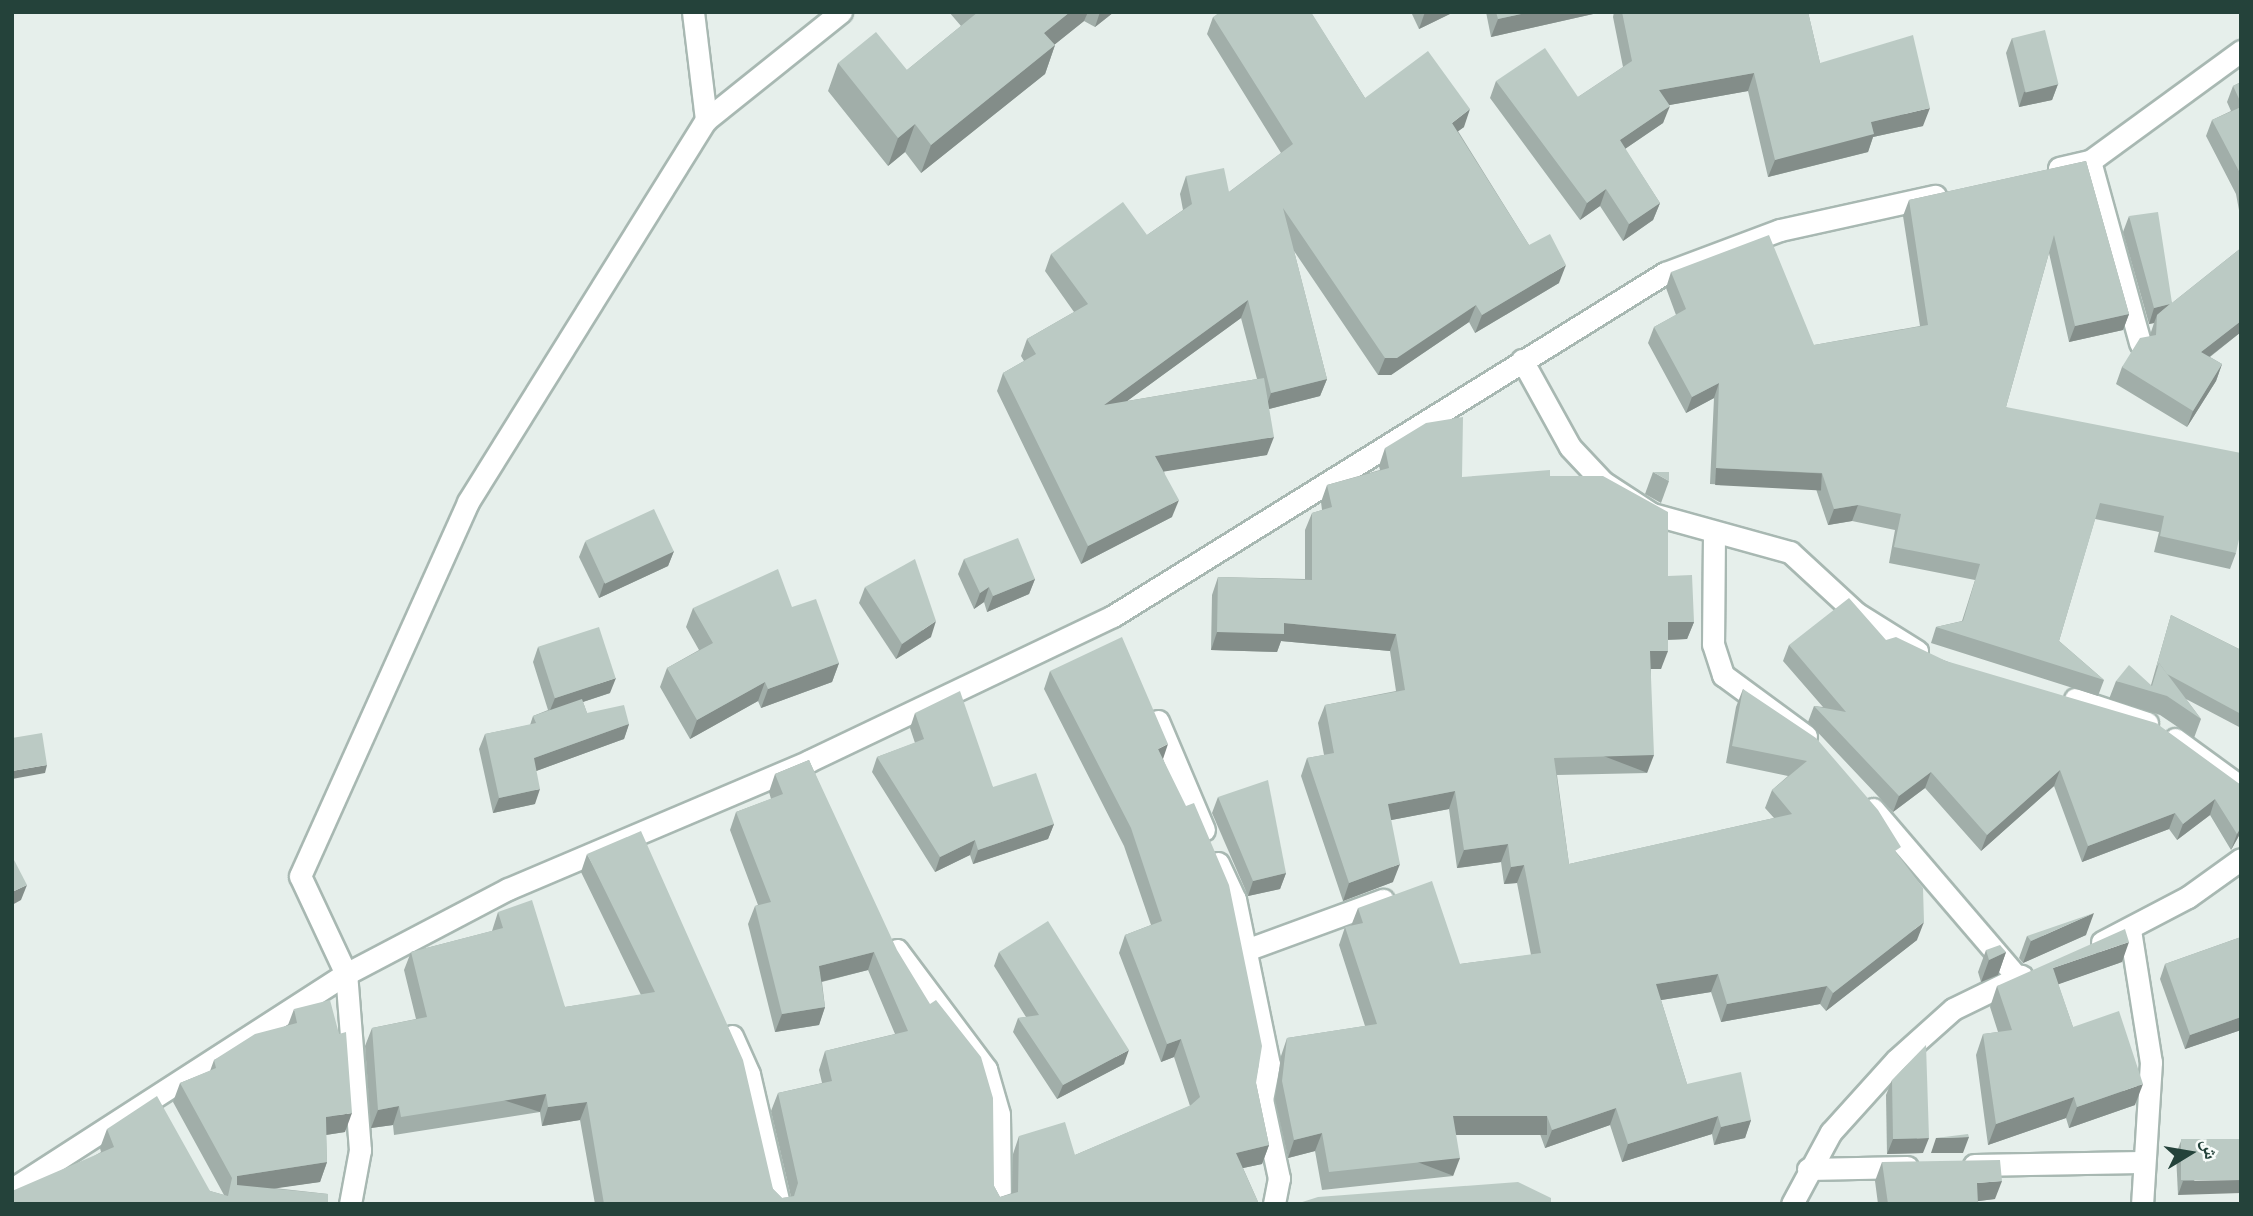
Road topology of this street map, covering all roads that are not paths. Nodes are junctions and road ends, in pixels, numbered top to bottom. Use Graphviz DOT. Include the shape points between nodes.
graph roads {
  1 [pos="693,12"];
  2 [pos="841,12"];
  3 [pos="2241,51"];
  4 [pos="706,120"];
  5 [pos="2090,161"];
  6 [pos="2036,173"];
  7 [pos="1955,191"];
  8 [pos="2140,343"];
  9 [pos="1522,360"];
  10 [pos="1714,534"];
  11 [pos="1113,616"];
  12 [pos="1124,641"];
  13 [pos="1944,664"];
  14 [pos="2050,693"];
  15 [pos="1150,703"];
  16 [pos="1819,746"];
  17 [pos="809,761"];
  18 [pos="821,786"];
  19 [pos="2241,787"];
  20 [pos="1855,788"];
  21 [pos="641,832"];
  22 [pos="652,858"];
  23 [pos="2241,859"];
  24 [pos="1405,892"];
  25 [pos="885,924"];
  26 [pos="2130,930"];
  27 [pos="2083,949"];
  28 [pos="1246,950"];
  29 [pos="2038,968"];
  30 [pos="346,974"];
  31 [pos="2018,978"];
  32 [pos="721,1011"];
  33 [pos="155,1097"];
  34 [pos="168,1121"];
  35 [pos="2141,1162"];
  36 [pos="1808,1169"];
  37 [pos="12,1189"];
  38 [pos="350,1204"];
  39 [pos="779,1204"];
  40 [pos="1000,1204"];
  41 [pos="1274,1204"];
  42 [pos="1792,1204"];
  43 [pos="2142,1204"];
  1 -- 4 [label="street"];
  2 -- 4 [label="street"];
  3 -- 5 [label="street"];
  4 -- 30 [label="street" via="468,502 300,876"];
  5 -- 6 [label="street"];
  5 -- 8 [label="street"];
  7 -- 9 [label="street" via="1718,248"];
  9 -- 10 [label="street" via="1570,447 1603,482 1652,514"];
  9 -- 11 [label="street"];
  10 -- 13 [label="street" via="1790,552 1856,613"];
  10 -- 16 [label="street" via="1713,644 1723,675"];
  11 -- 12 [label="street"];
  11 -- 17 [label="street"];
  14 -- 19 [label="street" via="2156,727"];
  15 -- 28 [label="street" via="1235,899"];
  17 -- 18 [label="street"];
  17 -- 21 [label="street"];
  20 -- 31 [label="street"];
  21 -- 22 [label="street"];
  21 -- 30 [label="street" via="508,889"];
  23 -- 26 [label="street"];
  24 -- 28 [label="street"];
  25 -- 40 [label="street" via="902,962 986,1069 999,1114"];
  26 -- 27 [label="street"];
  26 -- 35 [label="street" via="2151,1062"];
  28 -- 41 [label="street" via="1269,1064 1263,1108 1279,1178"];
  29 -- 31 [label="street"];
  30 -- 33 [label="street"];
  30 -- 38 [label="street" via="360,1150"];
  31 -- 36 [label="street" via="1953,1009 1896,1060 1831,1132"];
  32 -- 39 [label="street" via="749,1074"];
  33 -- 34 [label="street"];
  33 -- 37 [label="street"];
  35 -- 36 [label="street"];
  35 -- 43 [label="street"];
  36 -- 42 [label="street"];
}
